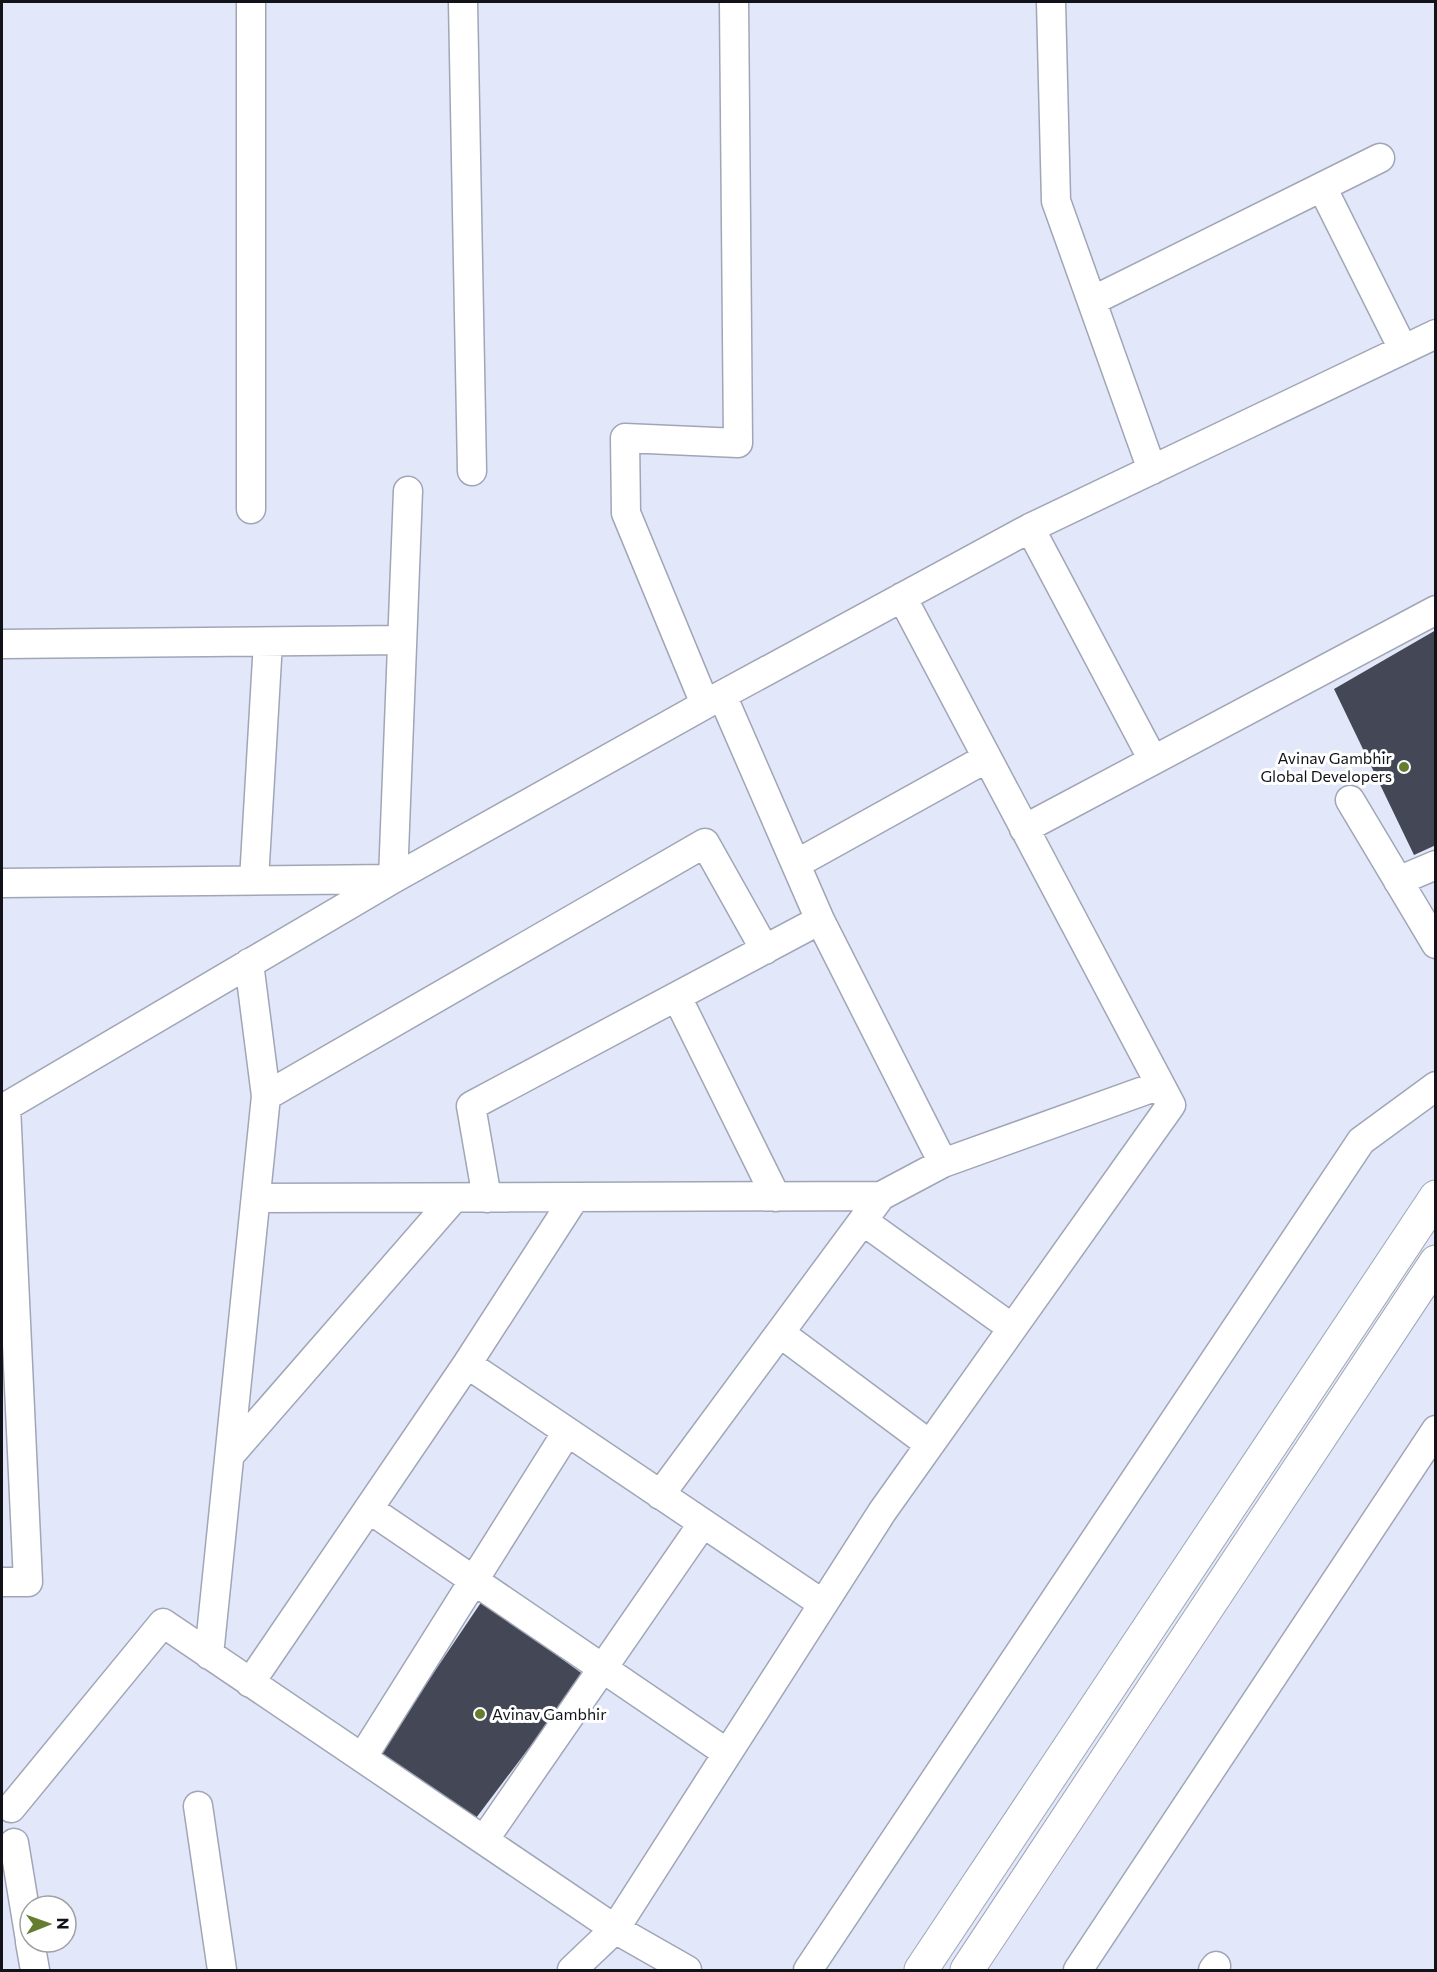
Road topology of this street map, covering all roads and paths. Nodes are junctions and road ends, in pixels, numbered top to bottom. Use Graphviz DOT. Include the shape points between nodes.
graph roads {
  1 [pos="251,2"];
  2 [pos="463,2"];
  3 [pos="734,2"];
  4 [pos="1051,2"];
  5 [pos="1380,158"];
  6 [pos="1322,187"];
  7 [pos="1092,301"];
  8 [pos="1436,334"];
  9 [pos="1403,349"];
  10 [pos="1152,470"];
  11 [pos="472,471"];
  12 [pos="408,491"];
  13 [pos="251,509"];
  14 [pos="1030,528"];
  15 [pos="902,597"];
  16 [pos="1436,610"];
  17 [pos="402,640"];
  18 [pos="268,642"];
  19 [pos="2,644"];
  20 [pos="713,700"];
  21 [pos="987,758"];
  22 [pos="1153,760"];
  23 [pos="1350,800"];
  24 [pos="1024,829"];
  25 [pos="796,864"];
  26 [pos="1436,865"];
  27 [pos="393,879"];
  28 [pos="254,880"];
  29 [pos="1398,881"];
  30 [pos="2,882"];
  31 [pos="820,920"];
  32 [pos="1436,944"];
  33 [pos="765,950"];
  34 [pos="249,963"];
  35 [pos="677,997"];
  36 [pos="1160,1085"];
  37 [pos="1436,1086"];
  38 [pos="266,1096"];
  39 [pos="4,1108"];
  40 [pos="944,1162"];
  41 [pos="881,1196"];
  42 [pos="574,1197"];
  43 [pos="776,1197"];
  44 [pos="1436,1197"];
  45 [pos="256,1198"];
  46 [pos="453,1198"];
  47 [pos="487,1198"];
  48 [pos="863,1221"];
  49 [pos="1436,1262"];
  50 [pos="1012,1328"];
  51 [pos="780,1333"];
  52 [pos="9,1336"];
  53 [pos="467,1364"];
  54 [pos="1436,1430"];
  55 [pos="567,1432"];
  56 [pos="929,1444"];
  57 [pos="230,1455"];
  58 [pos="660,1495"];
  59 [pos="369,1509"];
  60 [pos="703,1523"];
  61 [pos="474,1580"];
  62 [pos="2,1582"];
  63 [pos="823,1604"];
  64 [pos="209,1655"];
  65 [pos="602,1668"];
  66 [pos="250,1683"];
  67 [pos="727,1753"];
  68 [pos="362,1758"];
  69 [pos="198,1806"];
  70 [pos="11,1808"];
  71 [pos="484,1840"];
  72 [pos="14,1843"];
  73 [pos="22,1894"];
  74 [pos="615,1929"];
  75 [pos="32,1954"];
  76 [pos="35,1971"];
  77 [pos="222,1971"];
  78 [pos="572,1971"];
  79 [pos="687,1971"];
  80 [pos="808,1971"];
  81 [pos="921,1971"];
  82 [pos="967,1971"];
  83 [pos="1078,1971"];
  1 -- 13 [label="street"];
  2 -- 11 [label="street"];
  3 -- 20 [label="street" via="738,443 625,438 626,513"];
  4 -- 7 [label="street" via="1056,201"];
  5 -- 6 [label="street"];
  6 -- 7 [label="street"];
  6 -- 9 [label="street"];
  7 -- 10 [label="street"];
  8 -- 9 [label="street"];
  9 -- 10 [label="street"];
  10 -- 14 [label="street"];
  12 -- 17 [label="street"];
  14 -- 15 [label="street"];
  14 -- 22 [label="street"];
  15 -- 20 [label="street"];
  15 -- 21 [label="street"];
  16 -- 22 [label="street"];
  17 -- 18 [label="street"];
  17 -- 27 [label="street"];
  18 -- 19 [label="street"];
  18 -- 28 [label="street"];
  20 -- 25 [label="street"];
  20 -- 27 [label="street"];
  21 -- 24 [label="street"];
  21 -- 25 [label="street"];
  22 -- 24 [label="street"];
  23 -- 29 [label="street"];
  24 -- 36 [label="street"];
  25 -- 31 [label="street"];
  26 -- 29 [label="street"];
  27 -- 28 [label="street"];
  27 -- 34 [label="street"];
  28 -- 30 [label="street"];
  29 -- 32 [label="street"];
  31 -- 33 [label="street"];
  31 -- 40 [label="street"];
  33 -- 35 [label="street"];
  33 -- 38 [label="street" via="705,843"];
  34 -- 38 [label="street"];
  34 -- 39 [label="street"];
  35 -- 43 [label="street"];
  35 -- 47 [label="street" via="471,1106"];
  36 -- 40 [label="street"];
  36 -- 50 [label="street" via="1170,1105"];
  37 -- 80 [label="street" via="1361,1141"];
  38 -- 45 [label="street"];
  39 -- 52 [label="street"];
  40 -- 41 [label="street"];
  41 -- 43 [label="street"];
  41 -- 48 [label="street"];
  42 -- 43 [label="street"];
  42 -- 47 [label="street"];
  42 -- 53 [label="street"];
  44 -- 81 [label="street"];
  45 -- 46 [label="street"];
  45 -- 57 [label="street"];
  46 -- 47 [label="street"];
  46 -- 57 [label="street"];
  48 -- 50 [label="street"];
  48 -- 51 [label="street"];
  49 -- 82 [label="street"];
  50 -- 56 [label="street"];
  51 -- 56 [label="street"];
  51 -- 58 [label="street"];
  52 -- 62 [label="street" via="28,1582"];
  53 -- 55 [label="street"];
  53 -- 59 [label="street"];
  54 -- 83 [label="street"];
  55 -- 58 [label="street"];
  55 -- 61 [label="street"];
  56 -- 63 [label="street"];
  57 -- 64 [label="street"];
  58 -- 60 [label="street"];
  59 -- 61 [label="street"];
  59 -- 66 [label="street"];
  60 -- 63 [label="street"];
  60 -- 65 [label="street"];
  61 -- 65 [label="street"];
  61 -- 68 [label="street"];
  63 -- 67 [label="street"];
  64 -- 66 [label="street"];
  64 -- 70 [label="street" via="163,1623"];
  65 -- 67 [label="street"];
  65 -- 71 [label="street"];
  66 -- 68 [label="street"];
  67 -- 74 [label="street"];
  68 -- 71 [label="street"];
  69 -- 77 [label="street"];
  71 -- 74 [label="street"];
  72 -- 73 [label="street"];
  74 -- 78 [label="street"];
  74 -- 79 [label="street"];
  75 -- 76 [label="street"];
}
